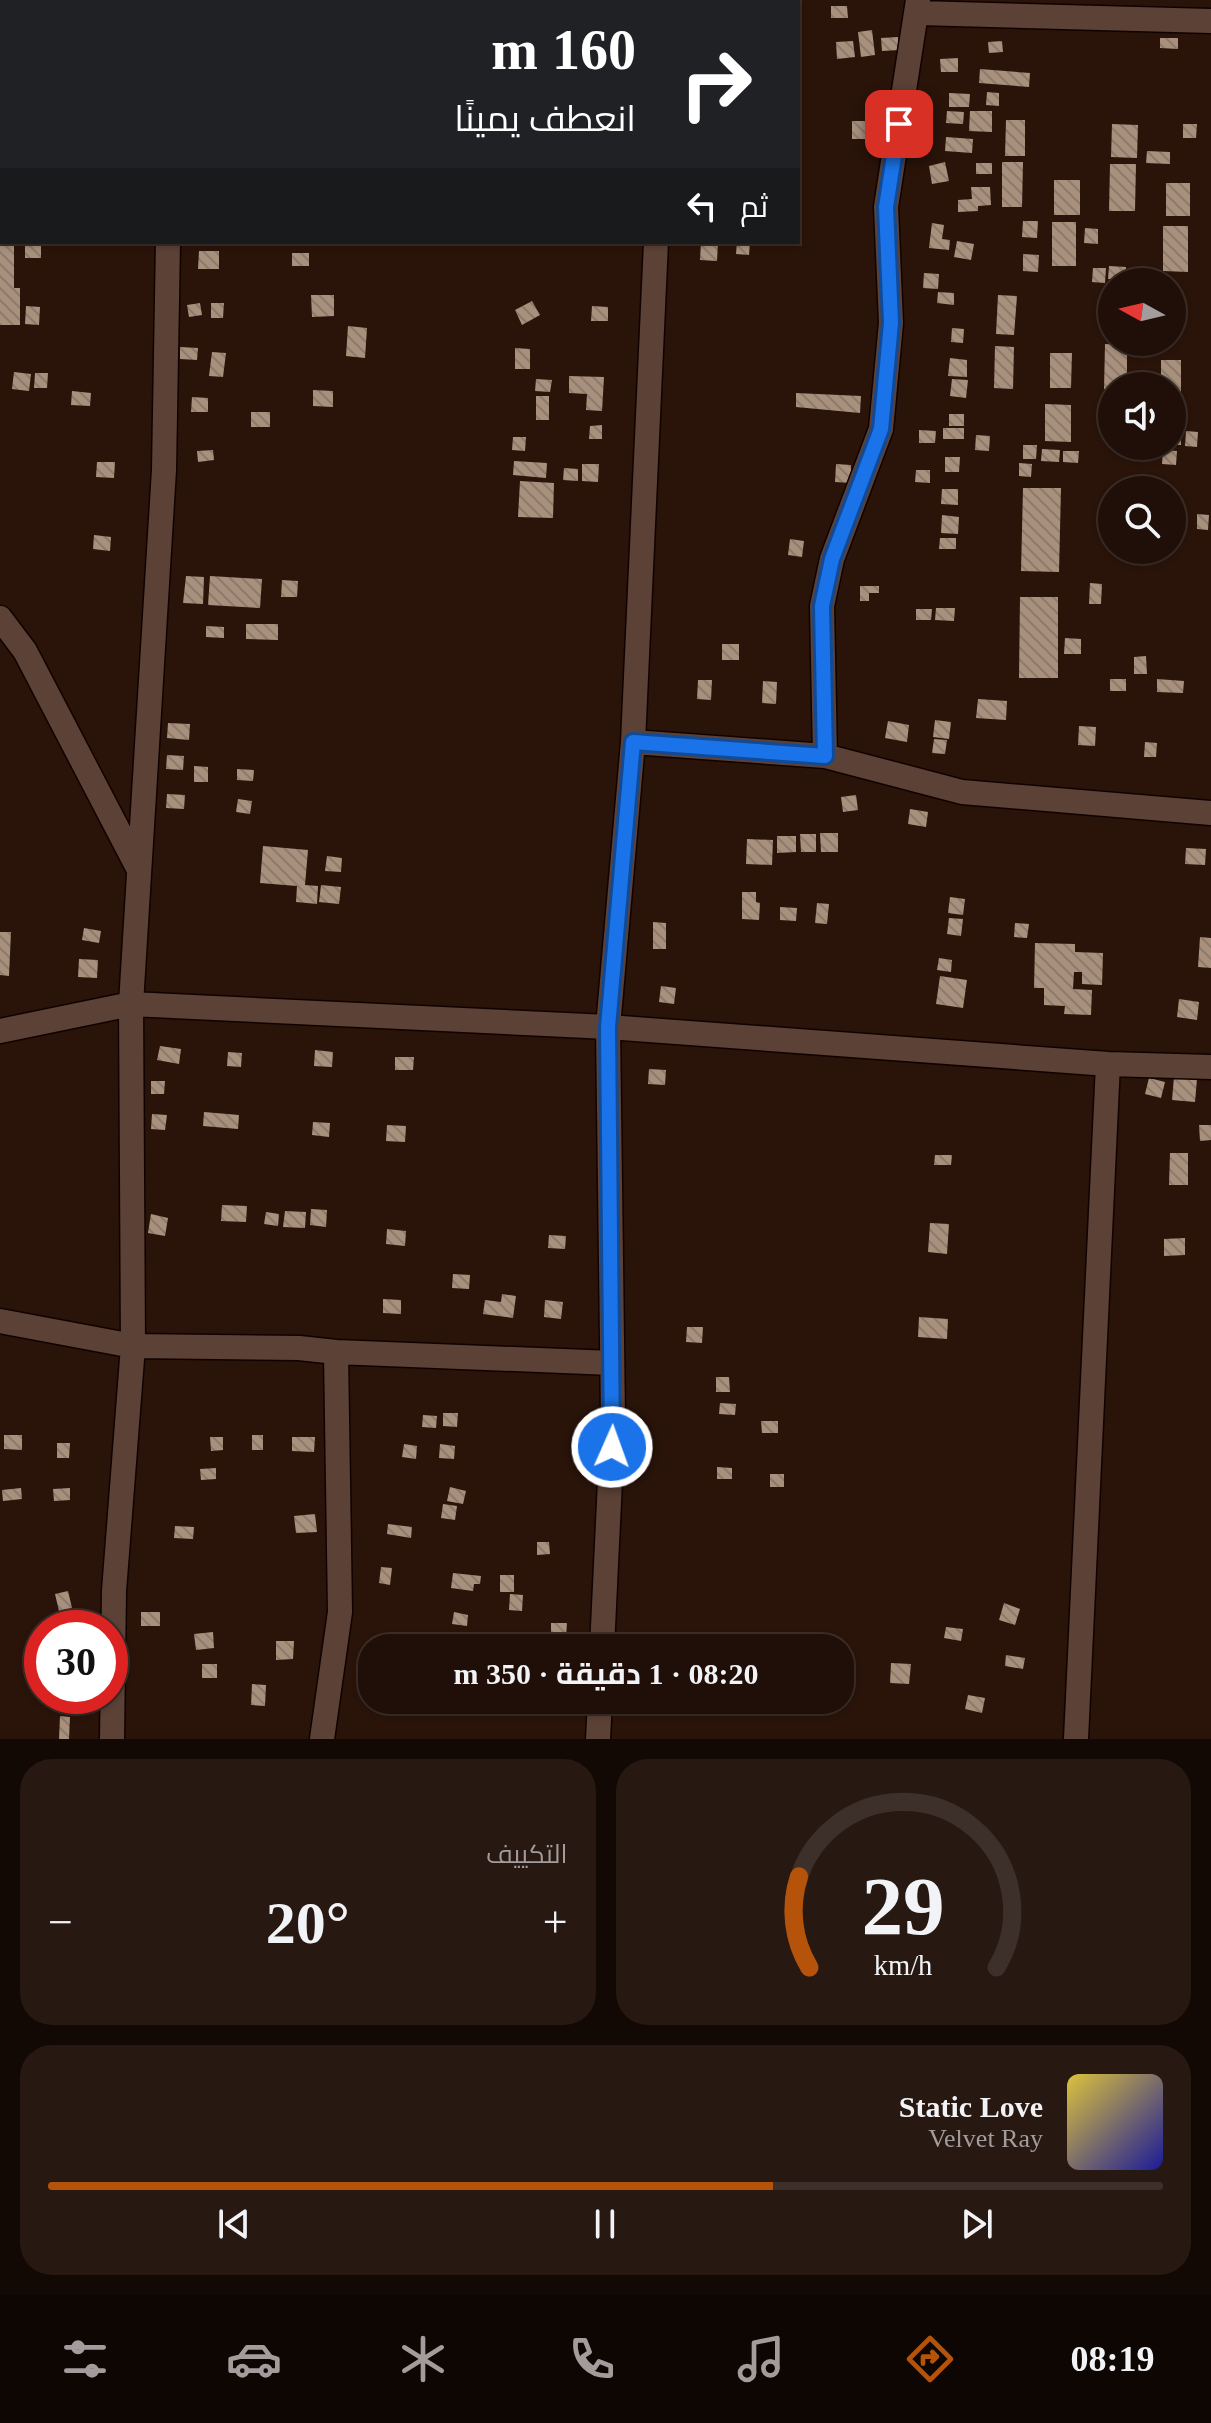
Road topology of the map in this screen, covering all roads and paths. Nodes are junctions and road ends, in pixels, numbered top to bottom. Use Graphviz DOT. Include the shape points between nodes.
graph roads {
  1 [pos="918,7"];
  2 [pos="1211,21"];
  3 [pos="168,244"];
  4 [pos="656,244"];
  5 [pos="0,618"];
  6 [pos="633,742"];
  7 [pos="825,756"];
  8 [pos="1211,813"];
  9 [pos="140,870"];
  10 [pos="131,1004"];
  11 [pos="608,1027"];
  12 [pos="0,1031"];
  13 [pos="1108,1064"];
  14 [pos="1211,1067"];
  15 [pos="0,1321"];
  16 [pos="133,1346"];
  17 [pos="336,1352"];
  18 [pos="612,1363"];
  19 [pos="603,1634"];
  20 [pos="599,1714"];
  21 [pos="112,1739"];
  22 [pos="322,1739"];
  23 [pos="598,1739"];
  24 [pos="1076,1739"];
  1 -- 2 [label="street"];
  1 -- 7 [label="street" via="886,207 891,323 881,429 832,559 822,606"];
  3 -- 9 [label="street" via="164,470"];
  4 -- 6 [label="street"];
  5 -- 9 [label="street" via="25,651"];
  6 -- 7 [label="street"];
  6 -- 11 [label="street"];
  7 -- 8 [label="street" via="962,792"];
  9 -- 10 [label="street"];
  10 -- 11 [label="street"];
  10 -- 12 [label="street"];
  10 -- 16 [label="street"];
  11 -- 13 [label="street"];
  11 -- 18 [label="street"];
  13 -- 14 [label="street"];
  13 -- 24 [label="street"];
  15 -- 16 [label="street"];
  16 -- 17 [label="street"];
  16 -- 21 [label="street" via="114,1591"];
  17 -- 18 [label="street"];
  17 -- 22 [label="street" via="340,1612"];
  18 -- 19 [label="street"];
  20 -- 23 [label="street"];
}
